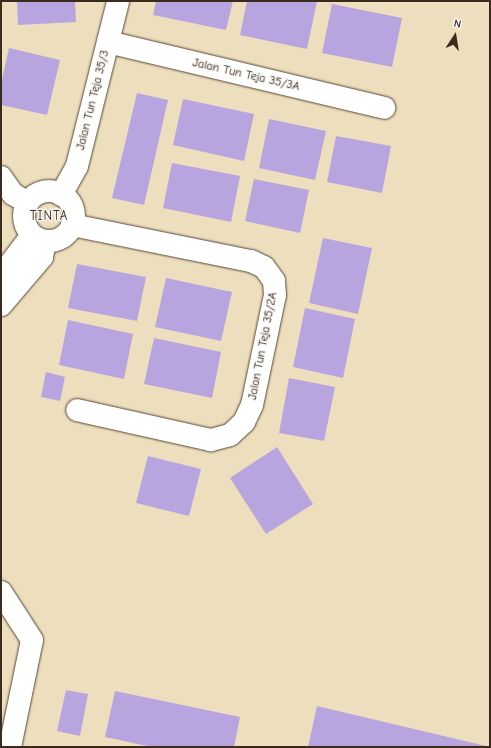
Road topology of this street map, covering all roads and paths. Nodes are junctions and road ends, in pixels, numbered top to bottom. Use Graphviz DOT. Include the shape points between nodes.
graph roads {
  1 [pos="118,1"];
  2 [pos="108,42"];
  3 [pos="384,108"];
  4 [pos="1,177"];
  5 [pos="61,195"];
  6 [pos="28,203"];
  7 [pos="72,225"];
  8 [pos="32,241"];
  9 [pos="1,261"];
  10 [pos="1,276"];
  11 [pos="1,305"];
  12 [pos="77,410"];
  13 [pos="1,592"];
  14 [pos="10,747"];
  1 -- 2 [label="street, Jalan Tun Teja 35/3"];
  2 -- 3 [label="street, Jalan Tun Teja 35/3A"];
  2 -- 5 [label="street, Jalan Tun Teja 35/3" via="77,166"];
  4 -- 6 [label="street" via="13,194"];
  5 -- 6 [label="street" via="46,192"];
  5 -- 7 [label="street" via="73,210"];
  6 -- 8 [label="street" via="24,217"];
  7 -- 8 [label="street" via="63,237"];
  7 -- 12 [label="street, Jalan Tun Teja 35/2A" via="251,261 264,267 274,281 275,295 252,405 244,422 230,435 211,440"];
  8 -- 9 [label="street" via="10,251"];
  8 -- 10 [label="street"];
  8 -- 11 [label="street" via="42,257"];
  13 -- 14 [label="street" via="32,640"];
}
